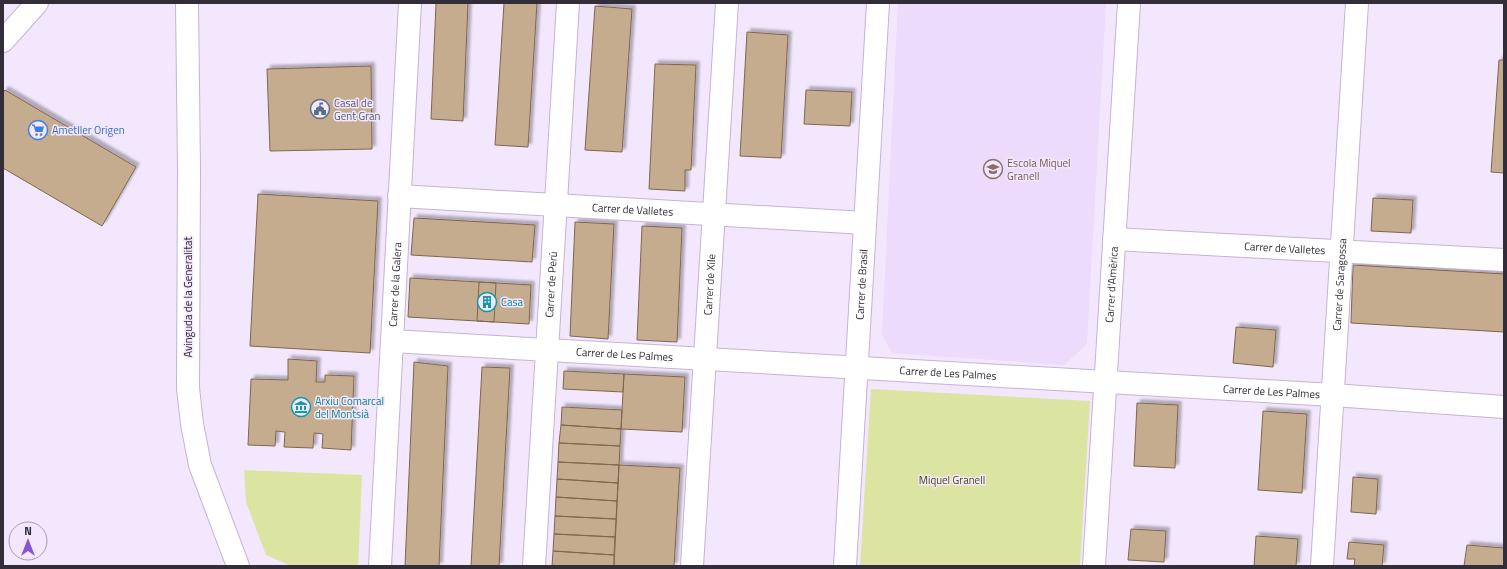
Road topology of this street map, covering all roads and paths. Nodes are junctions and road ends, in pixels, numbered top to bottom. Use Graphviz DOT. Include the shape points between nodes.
graph roads {
  1 [pos="37,3"];
  2 [pos="410,3"];
  3 [pos="568,3"];
  4 [pos="727,3"];
  5 [pos="878,3"];
  6 [pos="1129,3"];
  7 [pos="1357,3"];
  8 [pos="183,8"];
  9 [pos="5,34"];
  10 [pos="400,196"];
  11 [pos="556,205"];
  12 [pos="714,214"];
  13 [pos="865,223"];
  14 [pos="1114,239"];
  15 [pos="1341,251"];
  16 [pos="1504,260"];
  17 [pos="392,341"];
  18 [pos="547,350"];
  19 [pos="705,359"];
  20 [pos="856,368"];
  21 [pos="1106,382"];
  22 [pos="1333,395"];
  23 [pos="1504,407"];
  24 [pos="238,566"];
  25 [pos="380,566"];
  26 [pos="534,566"];
  27 [pos="692,566"];
  28 [pos="845,566"];
  29 [pos="1094,566"];
  30 [pos="1322,566"];
  1 -- 9 [label="street"];
  2 -- 10 [label="street, Carrer de la Galera"];
  3 -- 11 [label="street, Carrer de Perú"];
  4 -- 12 [label="street, Carrer de Xile"];
  5 -- 13 [label="street, Carrer de Brasil"];
  6 -- 14 [label="street, Carrer d'Amèrica"];
  7 -- 15 [label="street, Carrer de Saragossa"];
  8 -- 24 [label="street, Avinguda de la Generalitat" via="189,170 188,388 200,465"];
  10 -- 11 [label="street, Carrer de Valletes"];
  10 -- 17 [label="street, Carrer de la Galera"];
  11 -- 12 [label="street, Carrer de Valletes"];
  11 -- 18 [label="street, Carrer de Perú"];
  12 -- 13 [label="street, Carrer de Valletes"];
  12 -- 19 [label="street, Carrer de Xile"];
  13 -- 20 [label="street, Carrer de Brasil"];
  14 -- 15 [label="street, Carrer de Valletes"];
  14 -- 21 [label="street, Carrer d'Amèrica"];
  15 -- 16 [label="street, Carrer de Valletes"];
  15 -- 22 [label="street, Carrer de Saragossa"];
  17 -- 18 [label="street, Carrer de Les Palmes"];
  17 -- 25 [label="street, Carrer de la Galera"];
  18 -- 19 [label="street, Carrer de Les Palmes"];
  18 -- 26 [label="street, Carrer de Perú"];
  19 -- 20 [label="street, Carrer de Les Palmes"];
  19 -- 27 [label="street, Carrer de Xile"];
  20 -- 21 [label="street, Carrer de Les Palmes"];
  20 -- 28 [label="street, Carrer de Brasil"];
  21 -- 22 [label="street, Carrer de Les Palmes"];
  21 -- 29 [label="street, Carrer d'Amèrica"];
  22 -- 23 [label="street, Carrer de Les Palmes"];
  22 -- 30 [label="street, Carrer de Saragossa"];
}
